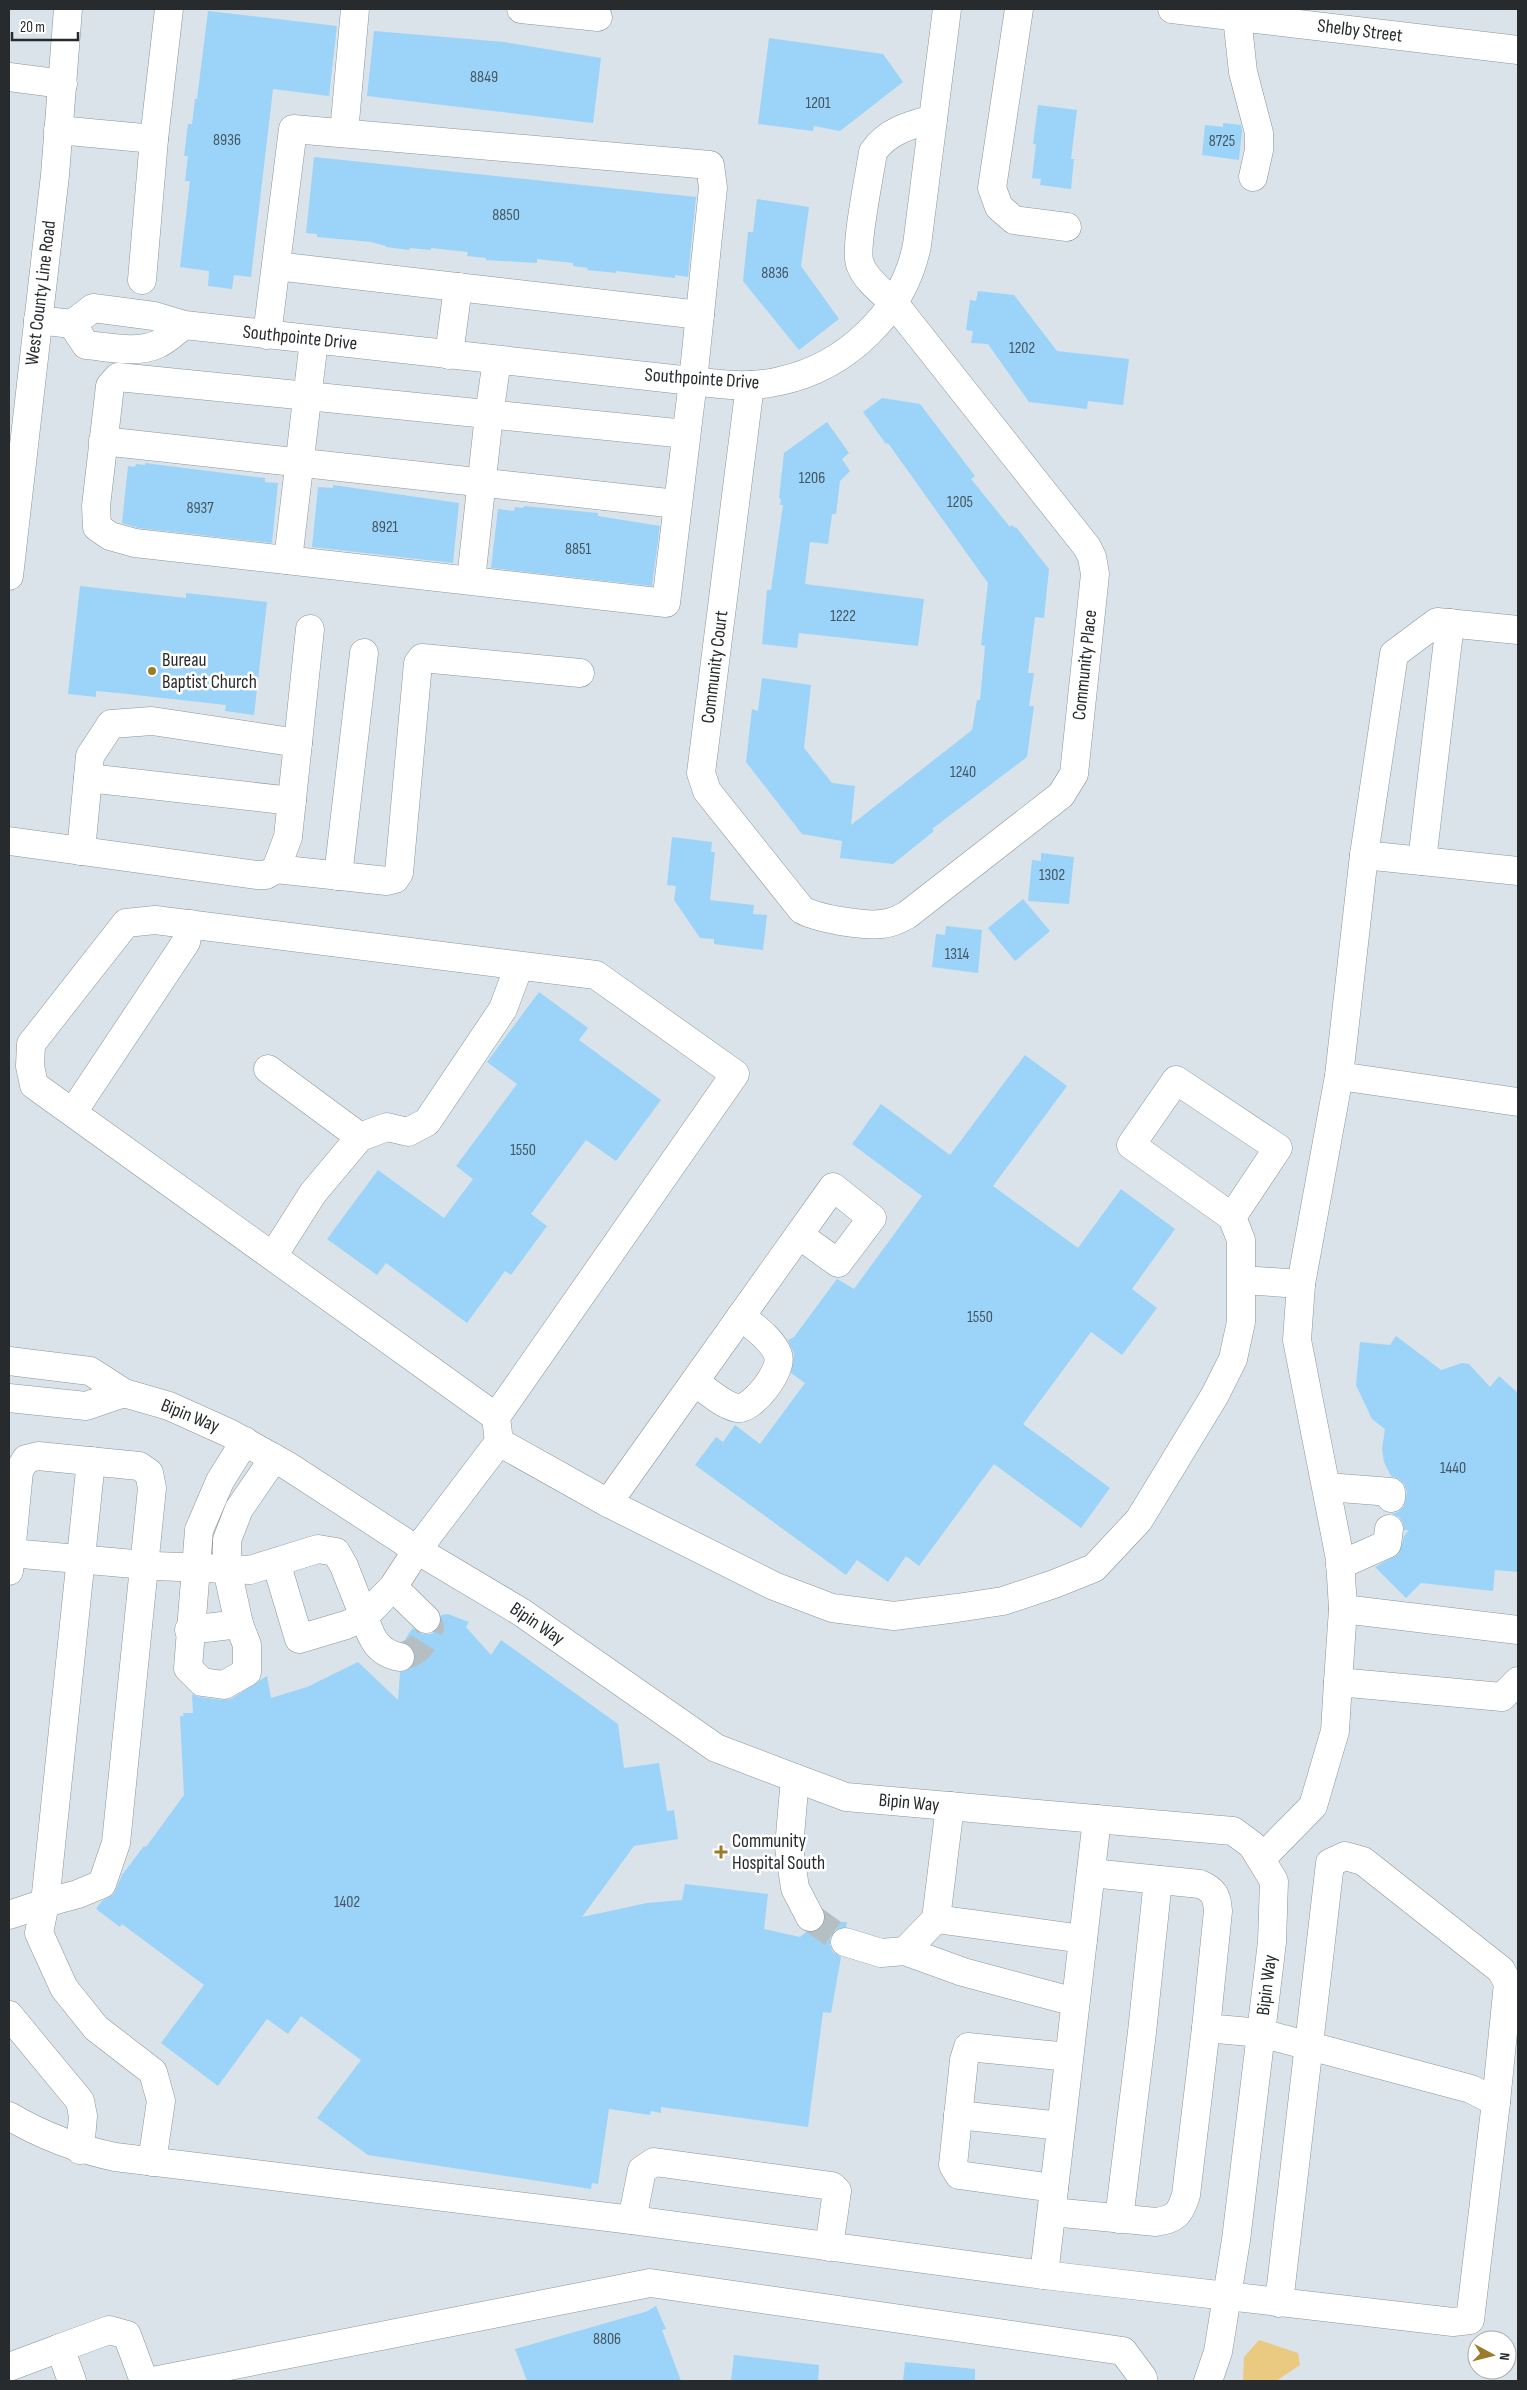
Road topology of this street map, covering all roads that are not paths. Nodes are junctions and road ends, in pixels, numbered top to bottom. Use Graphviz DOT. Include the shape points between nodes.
graph roads {
  1 [pos="68,9"];
  2 [pos="168,9"];
  3 [pos="354,9"];
  4 [pos="521,9"];
  5 [pos="947,9"];
  6 [pos="1019,9"];
  7 [pos="1172,9"];
  8 [pos="598,17"];
  9 [pos="1237,17"];
  10 [pos="1518,50"];
  11 [pos="9,78"];
  12 [pos="63,84"];
  13 [pos="933,118"];
  14 [pos="58,130"];
  15 [pos="344,133"];
  16 [pos="154,139"];
  17 [pos="1253,177"];
  18 [pos="1067,227"];
  19 [pos="276,266"];
  20 [pos="142,280"];
  21 [pos="458,287"];
  22 [pos="893,302"];
  23 [pos="700,315"];
  24 [pos="38,320"];
  25 [pos="72,324"];
  26 [pos="184,325"];
  27 [pos="267,335"];
  28 [pos="314,340"];
  29 [pos="450,354"];
  30 [pos="497,360"];
  31 [pos="693,381"];
  32 [pos="750,385"];
  33 [pos="308,395"];
  34 [pos="488,415"];
  35 [pos="686,434"];
  36 [pos="103,441"];
  37 [pos="300,461"];
  38 [pos="481,484"];
  39 [pos="677,504"];
  40 [pos="288,560"];
  41 [pos="9,576"];
  42 [pos="471,580"];
  43 [pos="1450,624"];
  44 [pos="310,629"];
  45 [pos="1518,630"];
  46 [pos="364,653"];
  47 [pos="580,673"];
  48 [pos="298,743"];
  49 [pos="88,778"];
  50 [pos="292,801"];
  51 [pos="9,841"];
  52 [pos="81,851"];
  53 [pos="1364,855"];
  54 [pos="1422,861"];
  55 [pos="1517,864"];
  56 [pos="276,869"];
  57 [pos="338,876"];
  58 [pos="807,912"];
  59 [pos="190,924"];
  60 [pos="519,966"];
  61 [pos="268,1069"];
  62 [pos="1338,1076"];
  63 [pos="1518,1102"];
  64 [pos="72,1112"];
  65 [pos="360,1136"];
  66 [pos="1232,1218"];
  67 [pos="799,1235"];
  68 [pos="273,1256"];
  69 [pos="1242,1280"];
  70 [pos="1301,1284"];
  71 [pos="741,1316"];
  72 [pos="9,1361"];
  73 [pos="695,1382"];
  74 [pos="124,1393"];
  75 [pos="9,1398"];
  76 [pos="498,1430"];
  77 [pos="245,1441"];
  78 [pos="274,1458"];
  79 [pos="91,1461"];
  80 [pos="1327,1487"];
  81 [pos="1391,1498"];
  82 [pos="608,1503"];
  83 [pos="1389,1529"];
  84 [pos="417,1550"];
  85 [pos="80,1559"];
  86 [pos="10,1562"];
  87 [pos="276,1562"];
  88 [pos="144,1565"];
  89 [pos="1340,1565"];
  90 [pos="196,1568"];
  91 [pos="227,1569"];
  92 [pos="393,1587"];
  93 [pos="1343,1609"];
  94 [pos="364,1616"];
  95 [pos="426,1619"];
  96 [pos="238,1624"];
  97 [pos="189,1630"];
  98 [pos="1518,1630"];
  99 [pos="400,1657"];
  100 [pos="1518,1681"];
  101 [pos="1338,1682"];
  102 [pos="796,1778"];
  103 [pos="950,1806"];
  104 [pos="1097,1819"];
  105 [pos="1261,1859"];
  106 [pos="1091,1873"];
  107 [pos="1158,1880"];
  108 [pos="45,1903"];
  109 [pos="9,1915"];
  110 [pos="810,1917"];
  111 [pos="936,1919"];
  112 [pos="1083,1939"];
  113 [pos="845,1942"];
  114 [pos="904,1951"];
  115 [pos="1075,2002"];
  116 [pos="9,2015"];
  117 [pos="1206,2028"];
  118 [pos="1261,2033"];
  119 [pos="1308,2046"];
  120 [pos="1069,2057"];
  121 [pos="1496,2102"];
  122 [pos="958,2115"];
  123 [pos="9,2116"];
  124 [pos="1061,2126"];
  125 [pos="80,2150"];
  126 [pos="152,2162"];
  127 [pos="1053,2200"];
  128 [pos="1119,2219"];
  129 [pos="632,2220"];
  130 [pos="829,2247"];
  131 [pos="1044,2275"];
  132 [pos="1227,2297"];
  133 [pos="1279,2303"];
  134 [pos="60,2348"];
  135 [pos="9,2367"];
  136 [pos="72,2381"];
  137 [pos="144,2381"];
  138 [pos="153,2381"];
  139 [pos="1143,2381"];
  140 [pos="1208,2381"];
  1 -- 12 [label="street, West County Line Road"];
  2 -- 16 [label="street"];
  3 -- 15 [label="street"];
  4 -- 8 [label="street"];
  5 -- 13 [label="street, Southpointe Drive"];
  6 -- 18 [label="street" via="992,188 999,207 1014,220"];
  7 -- 9 [label="street, Shelby Street"];
  9 -- 10 [label="street, Shelby Street"];
  9 -- 17 [label="street" via="1243,72 1259,134"];
  11 -- 12 [label="street"];
  12 -- 14 [label="street, West County Line Road"];
  13 -- 22 [label="street, Southpointe Drive" via="916,250 911,270"];
  13 -- 22 [label="street, Community Place" via="903,127 881,140 874,152 859,248 860,264 873,283"];
  14 -- 16 [label="street"];
  14 -- 24 [label="street, West County Line Road"];
  15 -- 19 [label="street" via="293,129"];
  15 -- 23 [label="street" via="710,165 713,188"];
  16 -- 20 [label="street"];
  19 -- 21 [label="street"];
  19 -- 27 [label="street"];
  21 -- 23 [label="street"];
  21 -- 29 [label="street"];
  22 -- 32 [label="street, Southpointe Drive" via="873,329 837,358 801,376"];
  22 -- 58 [label="street, Community Place" via="1092,557 1095,574 1074,774 1061,796 900,919 874,924 822,918"];
  23 -- 31 [label="street"];
  24 -- 25 [label="street"];
  24 -- 41 [label="street, West County Line Road"];
  25 -- 26 [label="street, Southpointe Drive" via="93,308 154,316"];
  25 -- 26 [label="street" via="86,345 131,349 159,344"];
  26 -- 27 [label="street, Southpointe Drive"];
  27 -- 28 [label="street, Southpointe Drive"];
  28 -- 29 [label="street, Southpointe Drive"];
  28 -- 33 [label="street"];
  29 -- 30 [label="street, Southpointe Drive"];
  30 -- 31 [label="street, Southpointe Drive"];
  30 -- 34 [label="street"];
  31 -- 32 [label="street, Southpointe Drive"];
  31 -- 35 [label="street"];
  32 -- 58 [label="street, Community Court" via="701,774 707,791 794,901"];
  33 -- 34 [label="street"];
  33 -- 36 [label="street" via="118,377 110,386"];
  33 -- 37 [label="street"];
  34 -- 35 [label="street"];
  34 -- 38 [label="street"];
  35 -- 39 [label="street"];
  36 -- 37 [label="street"];
  36 -- 40 [label="street" via="97,527 110,536 135,543"];
  37 -- 38 [label="street"];
  37 -- 40 [label="street"];
  38 -- 39 [label="street"];
  38 -- 42 [label="street"];
  39 -- 42 [label="street" via="666,603"];
  40 -- 42 [label="street"];
  43 -- 45 [label="street"];
  43 -- 53 [label="street" via="1437,622 1394,654"];
  43 -- 54 [label="street"];
  44 -- 48 [label="street"];
  46 -- 57 [label="street"];
  47 -- 57 [label="street" via="422,658 418,663 399,873 395,879 387,881"];
  48 -- 49 [label="street" via="152,721 111,724 90,756"];
  48 -- 50 [label="street"];
  49 -- 50 [label="street"];
  49 -- 52 [label="street"];
  50 -- 56 [label="street" via="288,837"];
  51 -- 52 [label="street"];
  52 -- 56 [label="street" via="256,875 266,875"];
  53 -- 54 [label="street"];
  53 -- 62 [label="street"];
  54 -- 55 [label="street"];
  56 -- 57 [label="street"];
  59 -- 60 [label="street"];
  59 -- 64 [label="street" via="186,942"];
  59 -- 64 [label="street" via="155,920 126,923 31,1044 30,1066 34,1085"];
  60 -- 65 [label="street" via="503,1009 427,1122 408,1132 386,1128"];
  60 -- 76 [label="street" via="596,975 735,1074"];
  61 -- 65 [label="street"];
  62 -- 63 [label="street"];
  62 -- 70 [label="street"];
  64 -- 68 [label="street"];
  65 -- 68 [label="street" via="313,1193"];
  66 -- 66 [label="street" via="1131,1145 1176,1080 1278,1148"];
  66 -- 69 [label="street" via="1241,1240"];
  67 -- 71 [label="street"];
  68 -- 76 [label="street"];
  69 -- 70 [label="street"];
  69 -- 82 [label="street" via="1241,1322 1233,1359 1215,1395 1138,1520 1094,1568 1054,1584 1003,1601 894,1616 832,1608 774,1586"];
  70 -- 80 [label="street" via="1296,1340"];
  71 -- 73 [label="street"];
  71 -- 73 [label="street" via="779,1356 776,1372 756,1399 739,1409"];
  72 -- 74 [label="street, Bipin Way" via="90,1371"];
  73 -- 82 [label="street"];
  74 -- 75 [label="street" via="86,1406"];
  74 -- 77 [label="street, Bipin Way" via="197,1418"];
  76 -- 82 [label="street"];
  76 -- 84 [label="street"];
  77 -- 78 [label="street, Bipin Way"];
  77 -- 90 [label="street" via="220,1481 199,1530"];
  78 -- 84 [label="street, Bipin Way"];
  78 -- 91 [label="street" via="239,1509 227,1540"];
  79 -- 85 [label="street"];
  79 -- 86 [label="street" via="38,1456 26,1459 19,1471"];
  79 -- 88 [label="street" via="139,1466 149,1473 152,1488"];
  80 -- 81 [label="street" via="1391,1492"];
  80 -- 89 [label="street"];
  83 -- 89 [label="street" via="1387,1544"];
  84 -- 92 [label="street"];
  84 -- 102 [label="street, Bipin Way" via="521,1612 716,1748"];
  85 -- 86 [label="street"];
  85 -- 88 [label="street"];
  85 -- 108 [label="street"];
  87 -- 91 [label="street" via="250,1570"];
  87 -- 94 [label="street" via="318,1549 336,1552"];
  87 -- 94 [label="street" via="299,1639"];
  88 -- 90 [label="street"];
  88 -- 108 [label="street" via="116,1843 102,1884"];
  89 -- 93 [label="street"];
  90 -- 91 [label="street"];
  90 -- 97 [label="street"];
  91 -- 96 [label="street"];
  92 -- 94 [label="street"];
  92 -- 95 [label="street"];
  93 -- 98 [label="street"];
  93 -- 101 [label="street"];
  94 -- 99 [label="street" via="380,1649"];
  96 -- 97 [label="street"];
  96 -- 97 [label="street" via="247,1645 247,1672 224,1685 202,1682 188,1668"];
  100 -- 101 [label="street" via="1502,1697"];
  101 -- 105 [label="street" via="1335,1731 1312,1806"];
  102 -- 103 [label="street, Bipin Way" via="846,1797"];
  102 -- 110 [label="street" via="789,1847 795,1888"];
  103 -- 104 [label="street, Bipin Way"];
  103 -- 111 [label="street"];
  104 -- 105 [label="street, Bipin Way" via="1233,1830 1252,1845"];
  104 -- 106 [label="street"];
  105 -- 118 [label="street, Bipin Way" via="1274,1881 1272,1942"];
  106 -- 107 [label="street"];
  106 -- 112 [label="street"];
  107 -- 117 [label="street" via="1200,1884 1211,1888 1218,1898"];
  107 -- 128 [label="street"];
  108 -- 109 [label="street"];
  108 -- 126 [label="street" via="39,1933 64,1988 96,2028 153,2072 161,2101"];
  111 -- 112 [label="street"];
  111 -- 114 [label="street"];
  112 -- 115 [label="street"];
  113 -- 114 [label="street" via="881,1953"];
  114 -- 115 [label="street" via="962,1972"];
  115 -- 120 [label="street"];
  116 -- 125 [label="street" via="80,2100 83,2116"];
  117 -- 118 [label="street"];
  117 -- 128 [label="street" via="1182,2210 1171,2220"];
  118 -- 119 [label="street"];
  118 -- 132 [label="street, Bipin Way"];
  119 -- 121 [label="street" via="1471,2089"];
  119 -- 121 [label="street" via="1330,1864 1345,1856 1363,1861 1501,1970 1508,1983"];
  119 -- 133 [label="street"];
  120 -- 122 [label="street" via="968,2047"];
  120 -- 124 [label="street"];
  121 -- 133 [label="street" via="1470,2320 1453,2322"];
  122 -- 124 [label="street"];
  122 -- 127 [label="street" via="953,2166 959,2175"];
  123 -- 125 [label="street" via="33,2131"];
  124 -- 127 [label="street"];
  125 -- 126 [label="street"];
  126 -- 129 [label="street"];
  127 -- 128 [label="street"];
  127 -- 131 [label="street"];
  129 -- 130 [label="street"];
  129 -- 130 [label="street" via="642,2170 654,2162 832,2186 837,2191"];
  130 -- 131 [label="street"];
  131 -- 132 [label="street"];
  132 -- 133 [label="street"];
  132 -- 140 [label="street, Bipin Way" via="1218,2352"];
  134 -- 135 [label="street"];
  134 -- 136 [label="street"];
  134 -- 137 [label="street" via="109,2330 127,2335"];
  138 -- 139 [label="street" via="650,2283 1123,2351"];
}
